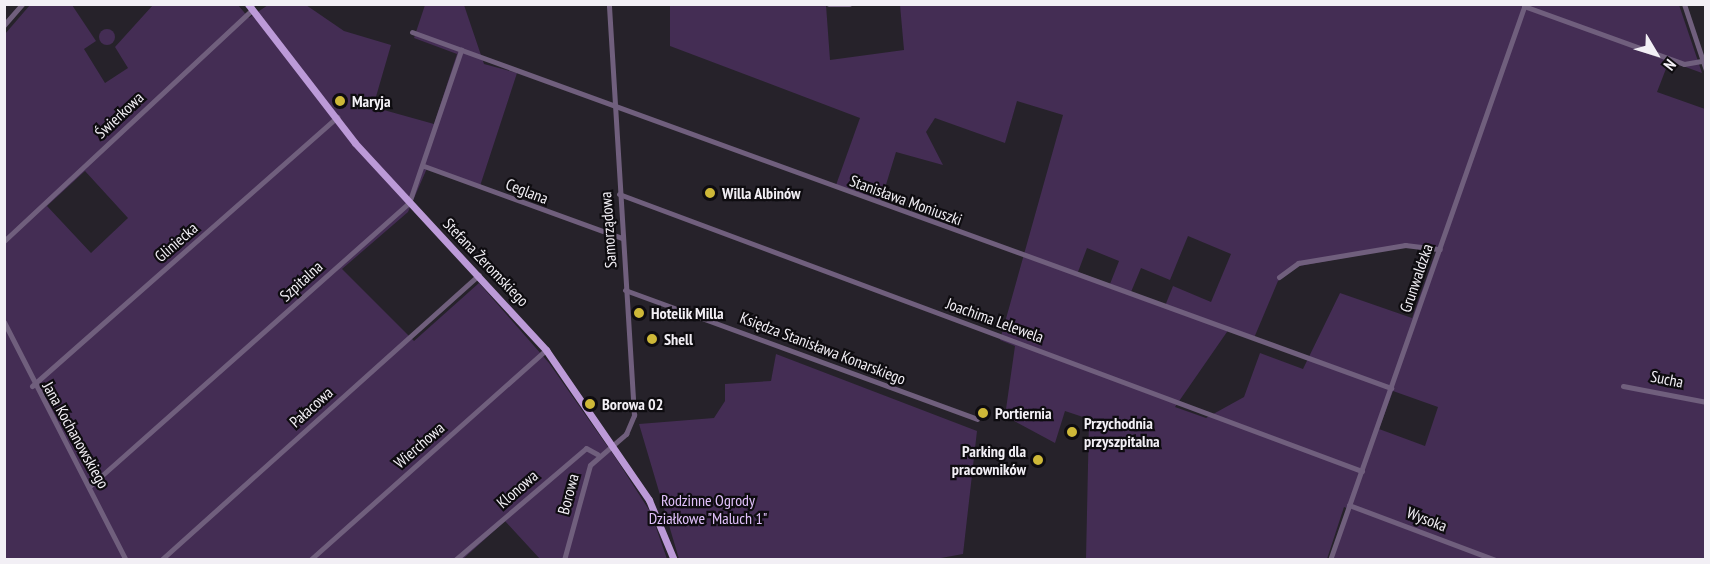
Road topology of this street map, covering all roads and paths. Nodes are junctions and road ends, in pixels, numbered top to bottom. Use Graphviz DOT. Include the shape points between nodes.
graph roads {
  1 [pos="22,4"];
  2 [pos="609,4"];
  3 [pos="849,4"];
  4 [pos="1684,4"];
  5 [pos="1525,5"];
  6 [pos="829,6"];
  7 [pos="250,7"];
  8 [pos="4,25"];
  9 [pos="412,32"];
  10 [pos="461,50"];
  11 [pos="1704,61"];
  12 [pos="1706,70"];
  13 [pos="614,107"];
  14 [pos="337,117"];
  15 [pos="424,166"];
  16 [pos="619,194"];
  17 [pos="409,203"];
  18 [pos="622,238"];
  19 [pos="4,241"];
  20 [pos="1440,249"];
  21 [pos="480,275"];
  22 [pos="1279,277"];
  23 [pos="625,290"];
  24 [pos="4,322"];
  25 [pos="546,350"];
  26 [pos="32,386"];
  27 [pos="1623,386"];
  28 [pos="1391,388"];
  29 [pos="1706,402"];
  30 [pos="977,419"];
  31 [pos="612,444"];
  32 [pos="597,454"];
  33 [pos="1362,471"];
  34 [pos="90,486"];
  35 [pos="1349,505"];
  36 [pos="126,560"];
  37 [pos="161,560"];
  38 [pos="310,560"];
  39 [pos="455,560"];
  40 [pos="564,560"];
  41 [pos="674,560"];
  42 [pos="1330,560"];
  43 [pos="1495,560"];
  1 -- 8 [label="street"];
  2 -- 13 [label="street, Samorządowa"];
  3 -- 6 [label="street"];
  4 -- 11 [label="street"];
  5 -- 11 [label="street" via="1684,64"];
  5 -- 20 [label="street, Grunwaldzka"];
  7 -- 14 [label="main road, Stefana Żeromskiego"];
  7 -- 19 [label="street, Świerkowa"];
  9 -- 10 [label="street, Stanisława Moniuszki"];
  10 -- 13 [label="street, Stanisława Moniuszki"];
  10 -- 15 [label="street, Szpitalna"];
  11 -- 12 [label="street"];
  13 -- 16 [label="street, Samorządowa"];
  13 -- 28 [label="street, Stanisława Moniuszki"];
  14 -- 17 [label="main road, Stefana Żeromskiego"];
  14 -- 26 [label="street, Gliniecka"];
  15 -- 17 [label="street, Szpitalna"];
  15 -- 18 [label="street, Ceglana"];
  16 -- 18 [label="street, Samorządowa"];
  16 -- 33 [label="street, Joachima Lelewela"];
  17 -- 21 [label="main road, Stefana Żeromskiego"];
  17 -- 34 [label="street, Szpitalna"];
  18 -- 23 [label="street, Samorządowa"];
  20 -- 22 [label="street" via="1405,245 1298,263"];
  20 -- 28 [label="street, Grunwaldzka"];
  21 -- 25 [label="main road, Stefana Żeromskiego"];
  21 -- 37 [label="street, Pałacowa"];
  23 -- 30 [label="street, Księdza Stanisława Konarskiego"];
  23 -- 31 [label="street, Samorządowa" via="634,415 626,434"];
  24 -- 26 [label="street, Jana Kochanowskiego"];
  25 -- 31 [label="main road, Stefana Żeromskiego"];
  25 -- 38 [label="street, Wierchowa"];
  26 -- 34 [label="street, Jana Kochanowskiego"];
  27 -- 29 [label="street, Sucha"];
  28 -- 33 [label="street, Grunwaldzka"];
  31 -- 32 [label="street"];
  31 -- 41 [label="main road, Stefana Żeromskiego" via="649,500"];
  32 -- 39 [label="street, Klonowa" via="586,448"];
  32 -- 40 [label="street, Borowa"];
  33 -- 35 [label="street, Grunwaldzka"];
  34 -- 36 [label="street, Jana Kochanowskiego"];
  35 -- 42 [label="street, Grunwaldzka"];
  35 -- 43 [label="street, Wysoka"];
}
